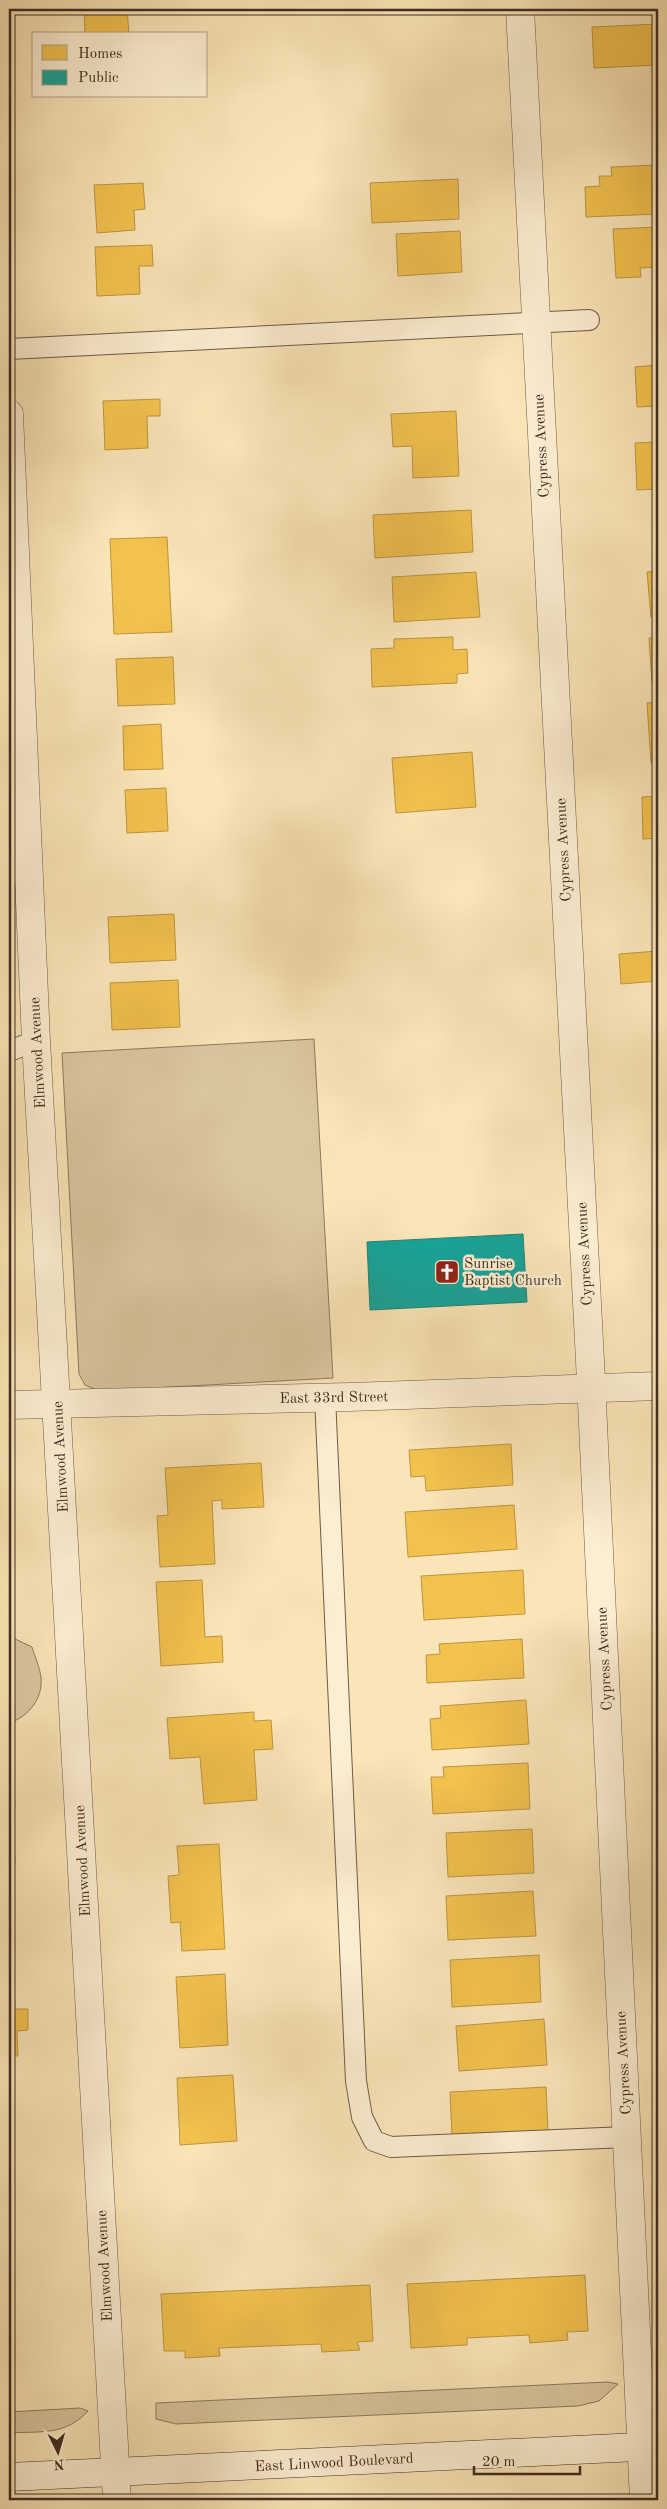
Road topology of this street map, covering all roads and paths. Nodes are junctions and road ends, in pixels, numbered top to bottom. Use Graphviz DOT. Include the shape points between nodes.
graph roads {
  1 [pos="520,9"];
  2 [pos="589,320"];
  3 [pos="535,323"];
  4 [pos="9,349"];
  5 [pos="9,414"];
  6 [pos="36,1041"];
  7 [pos="9,1051"];
  8 [pos="658,1386"];
  9 [pos="591,1390"];
  10 [pos="326,1397"];
  11 [pos="9,1405"];
  12 [pos="57,1405"];
  13 [pos="627,2137"];
  14 [pos="650,2447"];
  15 [pos="116,2472"];
  16 [pos="9,2477"];
  17 [pos="117,2500"];
  18 [pos="644,2500"];
  1 -- 3 [label="street, Cypress Avenue"];
  2 -- 3 [label="lane"];
  3 -- 4 [label="lane"];
  3 -- 9 [label="street, Cypress Avenue"];
  5 -- 6 [label="street, Elmwood Avenue"];
  6 -- 7 [label="lane"];
  6 -- 12 [label="street, Elmwood Avenue"];
  8 -- 9 [label="street, East 33rd Street"];
  9 -- 10 [label="street, East 33rd Street"];
  9 -- 13 [label="street, Cypress Avenue"];
  10 -- 12 [label="street, East 33rd Street"];
  10 -- 13 [label="lane" via="356,2072 362,2118 374,2141 391,2147"];
  11 -- 12 [label="street, East 33rd Street"];
  12 -- 15 [label="street, Elmwood Avenue"];
  13 -- 14 [label="street, Cypress Avenue"];
  14 -- 15 [label="street, East Linwood Boulevard"];
  14 -- 18 [label="street, Cypress Avenue"];
  15 -- 16 [label="street, East Linwood Boulevard"];
  15 -- 17 [label="street, Elmwood Avenue"];
}
